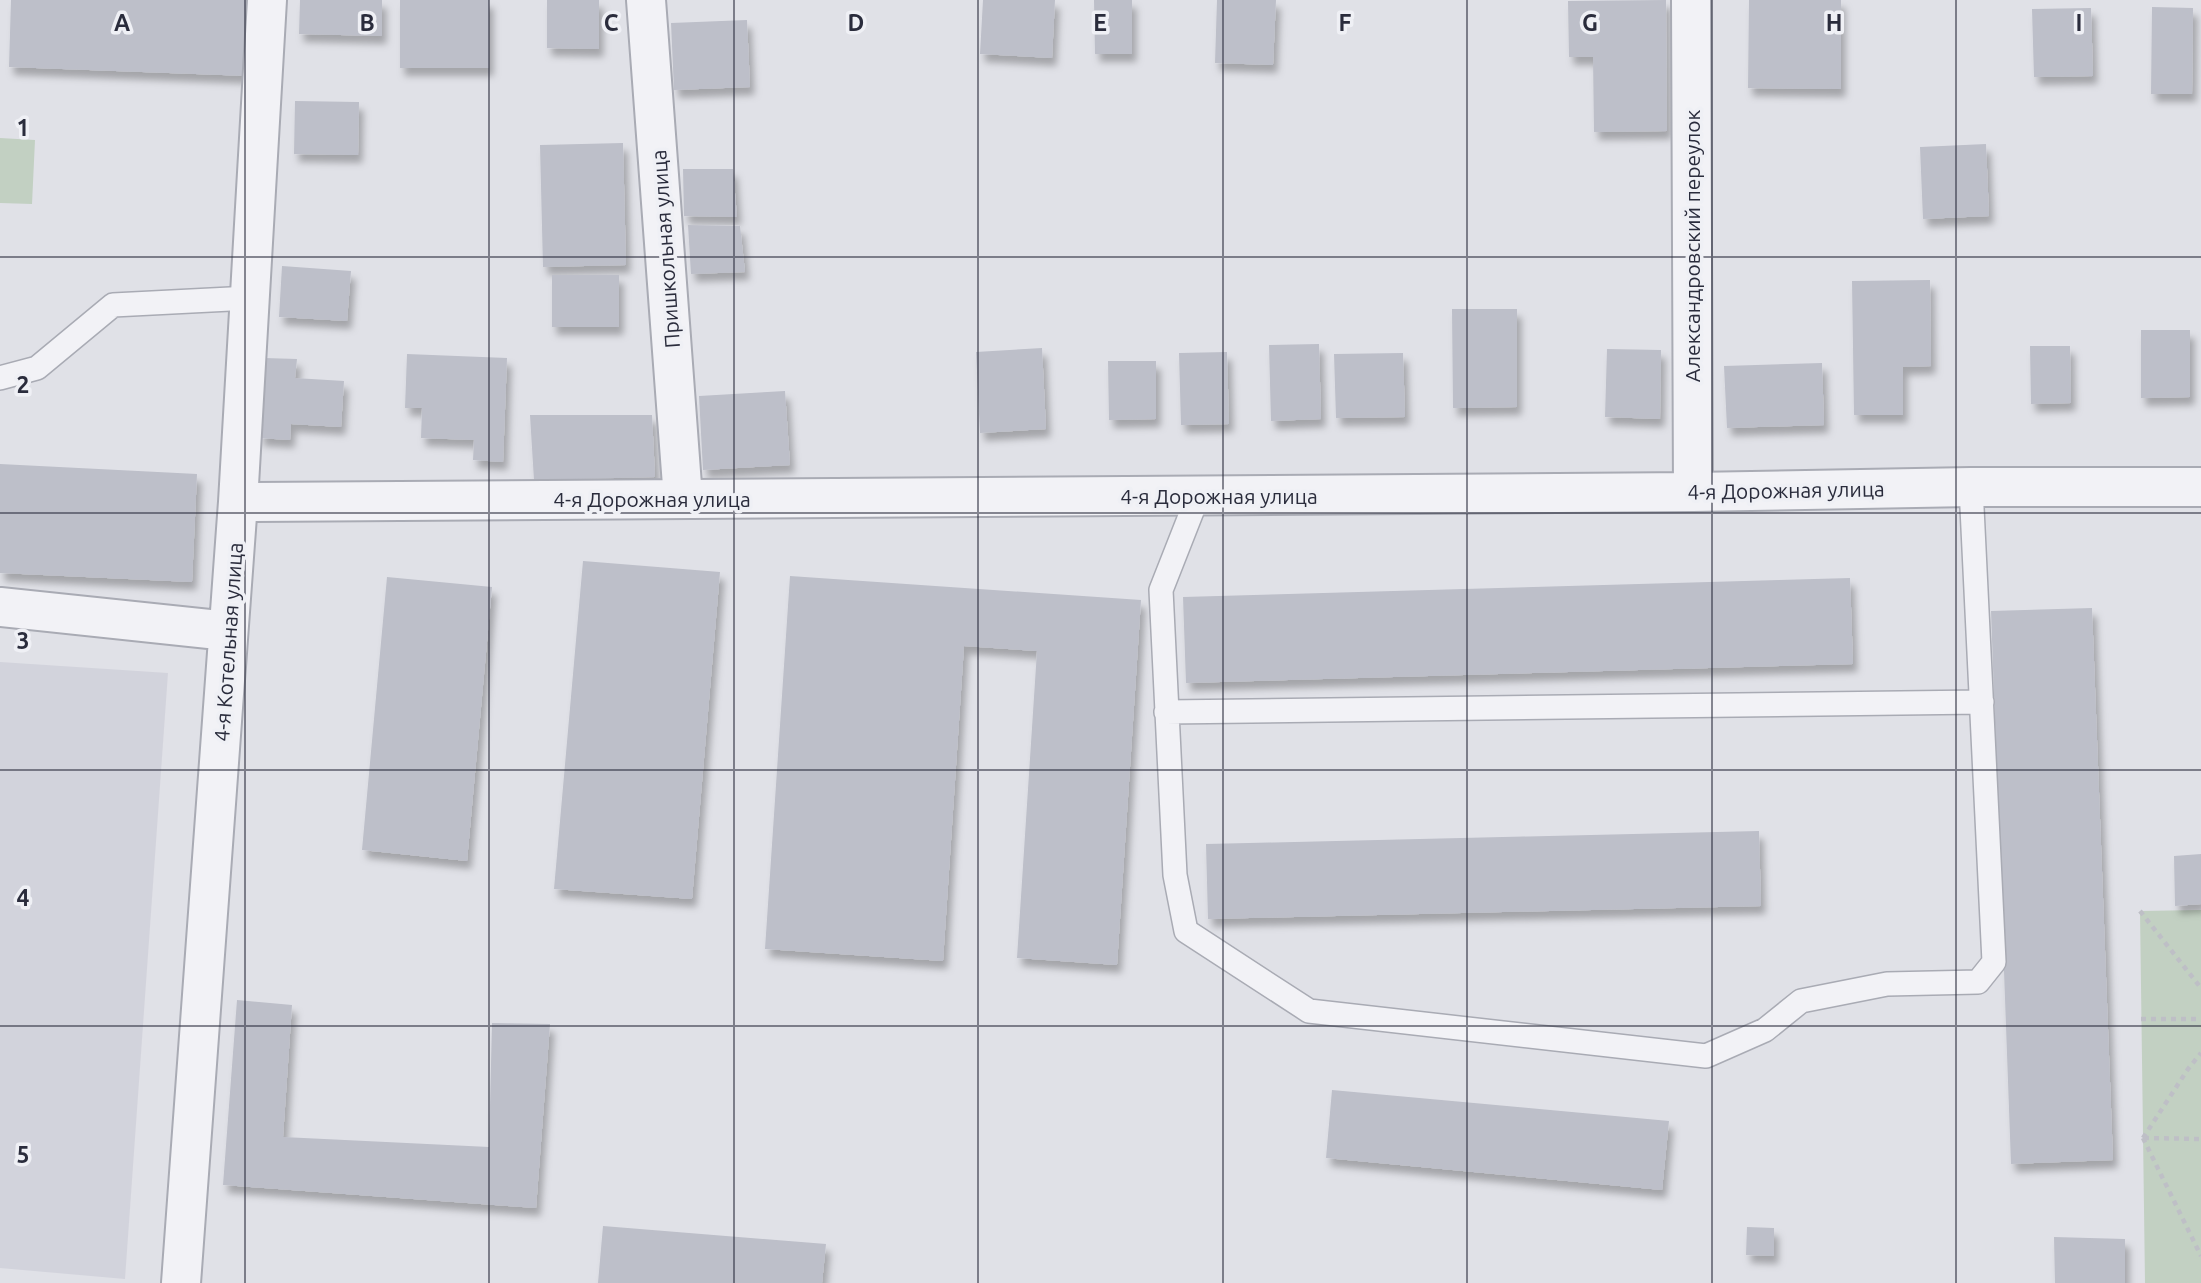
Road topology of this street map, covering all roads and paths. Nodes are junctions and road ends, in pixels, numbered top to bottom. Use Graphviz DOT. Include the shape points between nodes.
graph roads {
  1 [pos="267,0"];
  2 [pos="646,0"];
  3 [pos="1692,0"];
  4 [pos="250,298"];
  5 [pos="0,378"];
  6 [pos="1971,487"];
  7 [pos="2201,487"];
  8 [pos="1693,492"];
  9 [pos="1198,496"];
  10 [pos="683,499"];
  11 [pos="238,502"];
  12 [pos="0,607"];
  13 [pos="228,631"];
  14 [pos="1982,702"];
  15 [pos="1166,712"];
  16 [pos="2140,911"];
  17 [pos="2201,988"];
  18 [pos="2141,1019"];
  19 [pos="2201,1019"];
  20 [pos="2201,1054"];
  21 [pos="2143,1138"];
  22 [pos="2201,1139"];
  23 [pos="2201,1256"];
  24 [pos="181,1283"];
  1 -- 4 [label="street, 4-я Котельная улица"];
  2 -- 10 [label="street, Пришкольная улица"];
  3 -- 8 [label="street, Александровский переулок"];
  4 -- 5 [label="lane" via="113,305 37,368"];
  4 -- 11 [label="street, 4-я Котельная улица"];
  6 -- 7 [label="street, 4-я Дорожная улица"];
  6 -- 8 [label="street, 4-я Дорожная улица"];
  6 -- 14 [label="lane"];
  8 -- 9 [label="street, 4-я Дорожная улица"];
  9 -- 10 [label="street, 4-я Дорожная улица"];
  9 -- 15 [label="lane" via="1161,590"];
  10 -- 11 [label="street, 4-я Дорожная улица"];
  11 -- 13 [label="street, 4-я Котельная улица"];
  12 -- 13 [label="street"];
  13 -- 24 [label="street, 4-я Котельная улица"];
  14 -- 15 [label="lane"];
  14 -- 15 [label="lane" via="1994,962 1978,982 1887,984 1801,1002 1765,1030 1706,1056 1309,1011 1186,931 1175,874"];
  16 -- 17 [label="path"];
  18 -- 19 [label="path"];
  20 -- 21 [label="path"];
  21 -- 22 [label="path"];
  21 -- 23 [label="path"];
}
